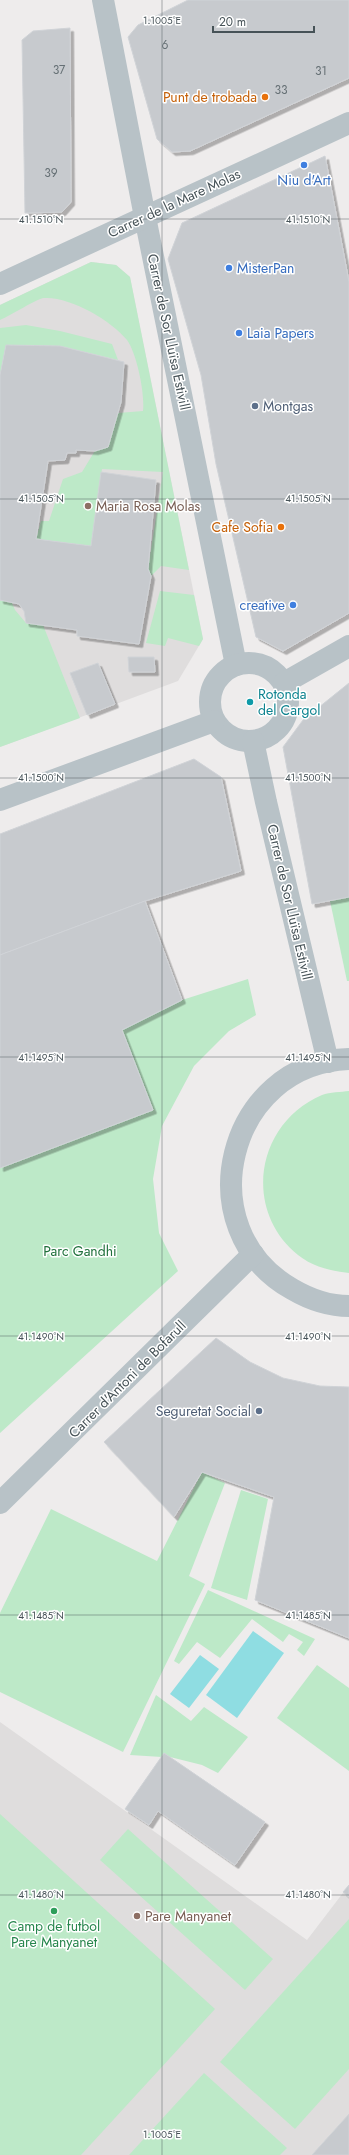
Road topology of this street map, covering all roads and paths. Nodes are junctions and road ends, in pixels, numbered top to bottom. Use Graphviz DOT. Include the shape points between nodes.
graph roads {
  1 [pos="103,0"];
  2 [pos="348,130"];
  3 [pos="145,217"];
  4 [pos="0,284"];
  5 [pos="349,646"];
  6 [pos="236,664"];
  7 [pos="284,683"];
  8 [pos="214,721"];
  9 [pos="253,741"];
  10 [pos="0,800"];
  11 [pos="339,1061"];
  12 [pos="253,1254"];
  13 [pos="349,1306"];
  14 [pos="0,1503"];
  1 -- 3 [label="street, Carrer de Sor Lluïsa Estivill"];
  2 -- 3 [label="street, Carrer de la Mare Molas"];
  3 -- 4 [label="street, Carrer de la Mare Molas"];
  3 -- 6 [label="street, Carrer de Sor Lluïsa Estivill"];
  5 -- 7 [label="street"];
  6 -- 7 [label="street" via="247,662 268,667"];
  6 -- 8 [label="street" via="217,677 212,687 209,699"];
  7 -- 9 [label="street" via="288,695 288,708 284,720 266,737"];
  8 -- 9 [label="street" via="230,736"];
  8 -- 10 [label="street"];
  9 -- 11 [label="street, Carrer de Sor Lluïsa Estivill" via="268,810"];
  11 -- 12 [label="street" via="310,1067 278,1086 260,1103 242,1130 231,1165 230,1184 236,1221"];
  12 -- 13 [label="street" via="267,1271 302,1295 322,1303"];
  12 -- 14 [label="street, Carrer d'Antoni de Bofarull"];
}
